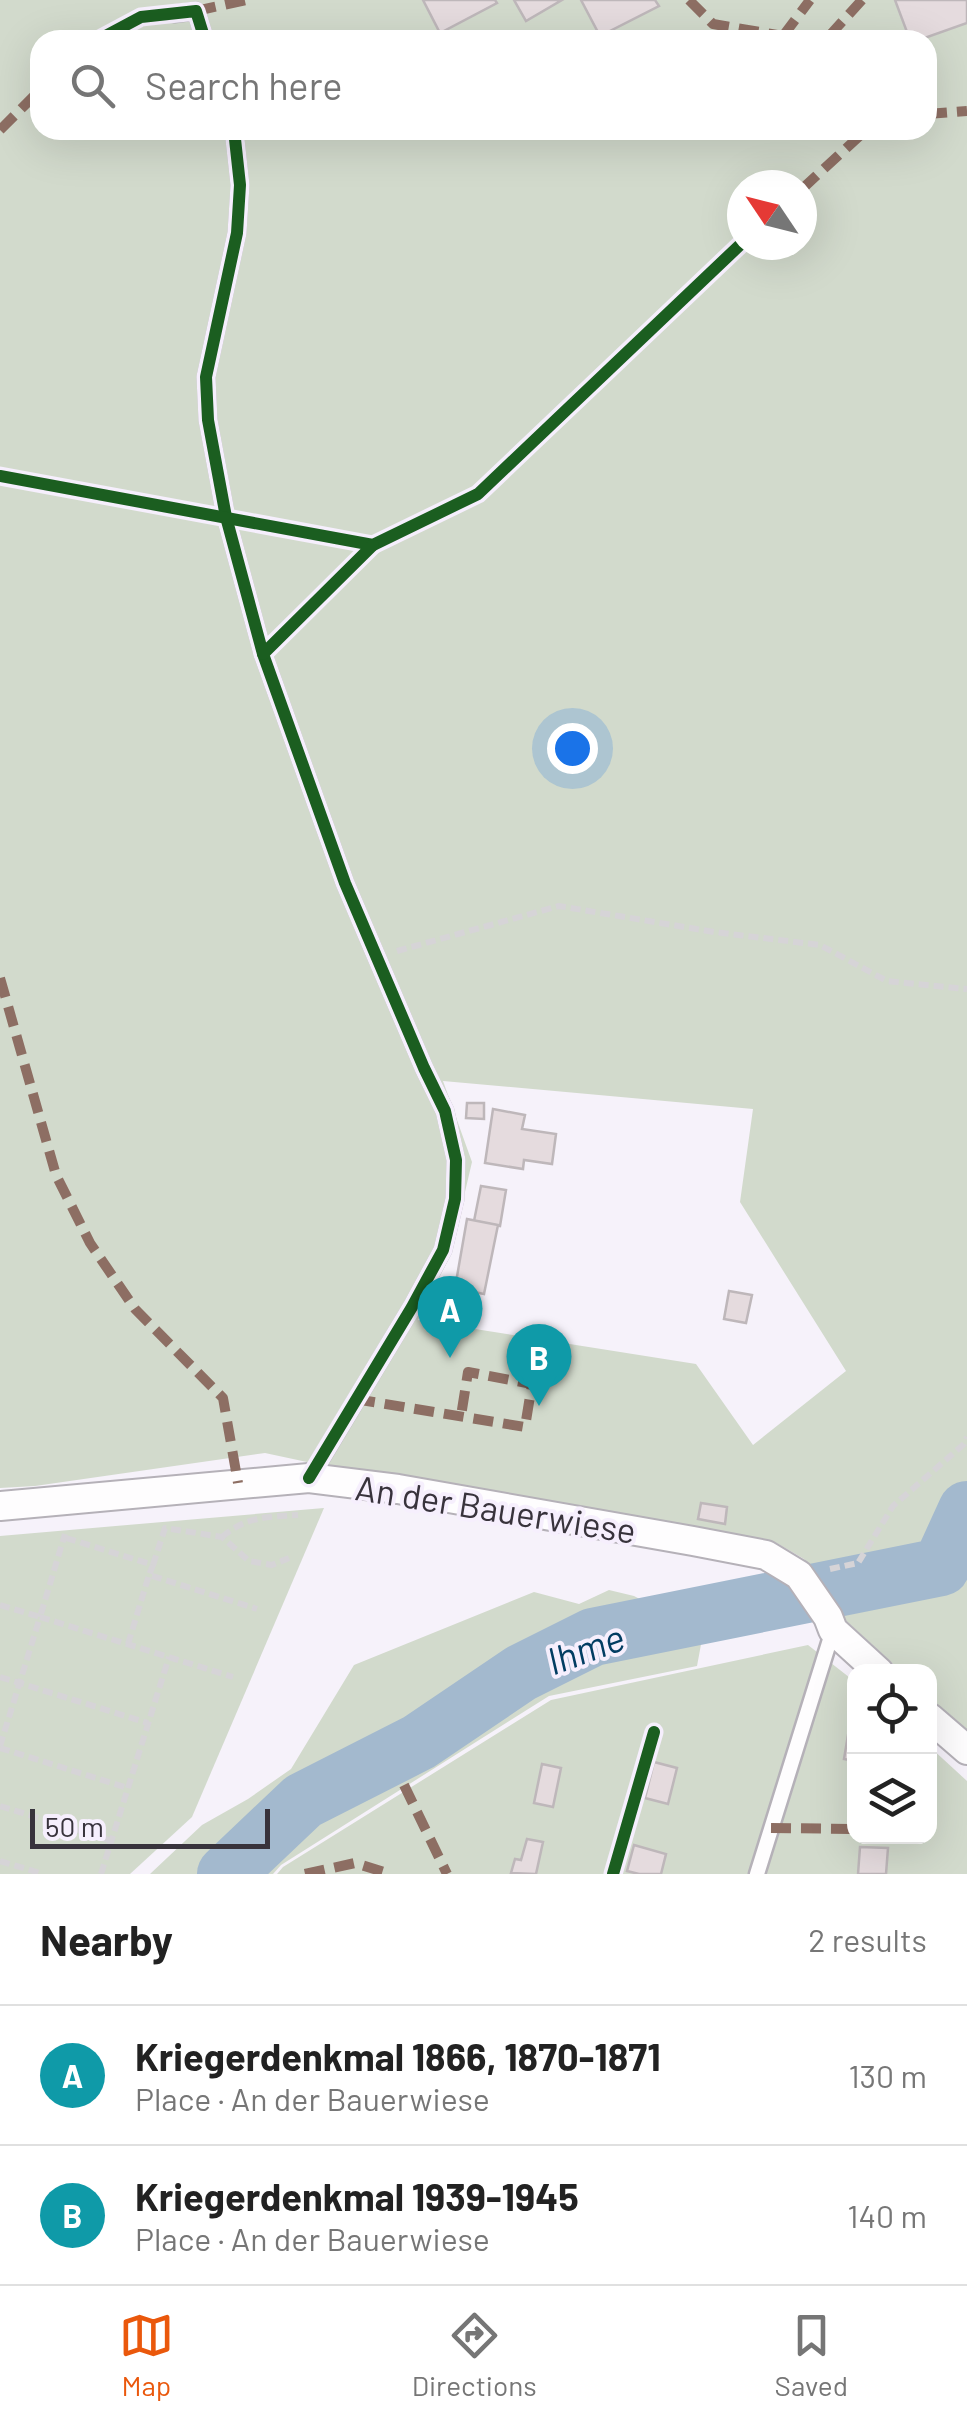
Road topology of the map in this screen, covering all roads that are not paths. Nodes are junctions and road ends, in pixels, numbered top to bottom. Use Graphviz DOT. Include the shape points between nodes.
graph roads {
  1 [pos="174,14"];
  2 [pos="202,30"];
  3 [pos="235,140"];
  4 [pos="309,1478"];
  5 [pos="0,1506"];
  6 [pos="830,1624"];
  7 [pos="870,1664"];
  8 [pos="937,1724"];
  9 [pos="967,1750"];
  10 [pos="757,1874"];
  1 -- 2 [label="lane" via="196,12"];
  3 -- 4 [label="lane" via="237,233 206,377 226,517 262,654 345,883 445,1111 456,1160 444,1250"];
  4 -- 5 [label="street, An der Bauerwiese"];
  4 -- 6 [label="street, An der Bauerwiese" via="766,1555 799,1575"];
  6 -- 7 [label="street, An der Bauerwiese"];
  6 -- 10 [label="lane"];
  8 -- 9 [label="street"];
}
